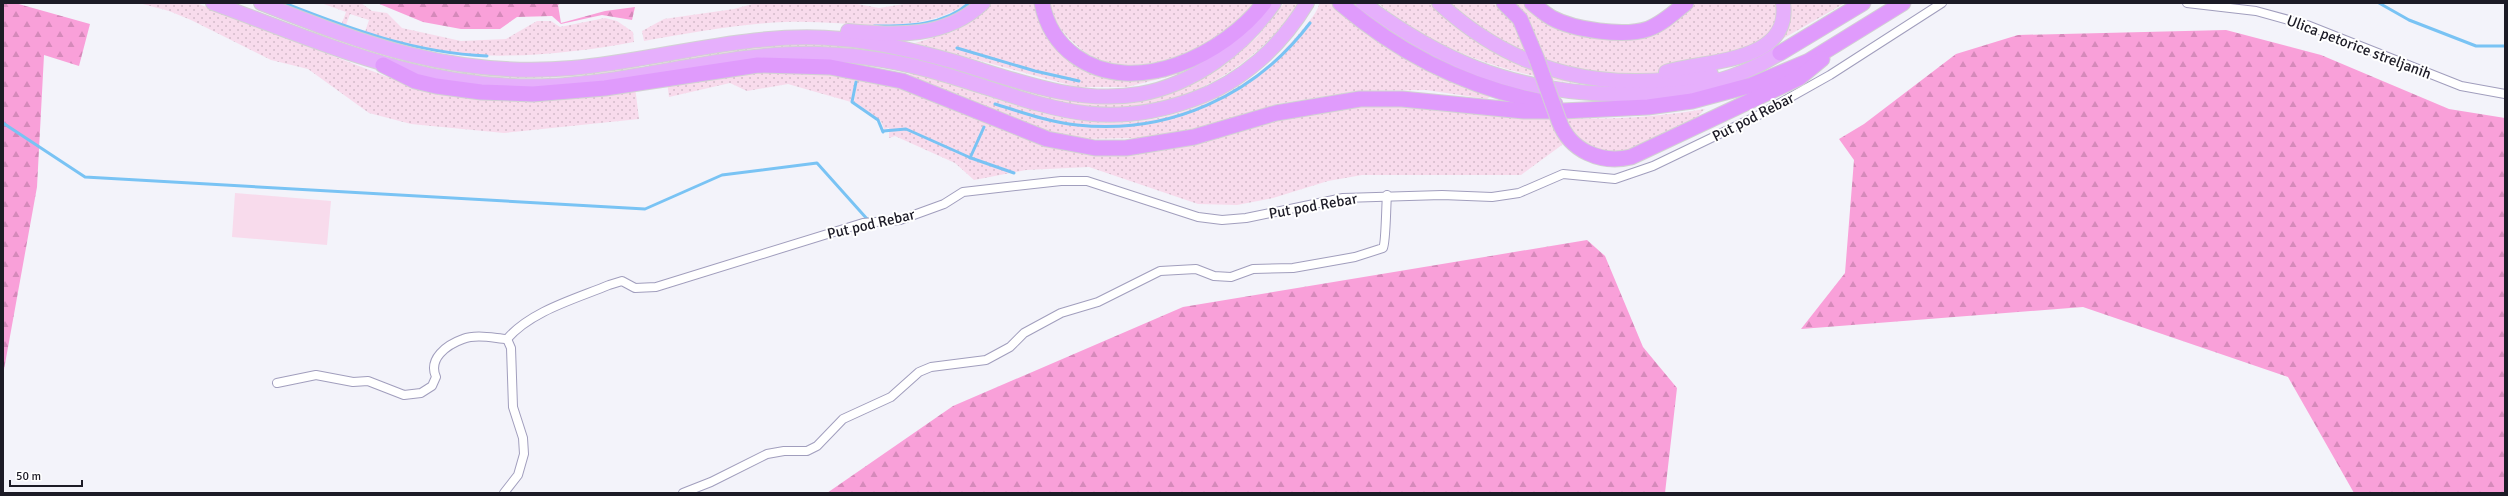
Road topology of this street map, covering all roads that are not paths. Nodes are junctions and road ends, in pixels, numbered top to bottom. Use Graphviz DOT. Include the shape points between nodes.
graph roads {
  1 [pos="213,3"];
  2 [pos="261,3"];
  3 [pos="983,3"];
  4 [pos="1042,3"];
  5 [pos="1264,3"];
  6 [pos="1274,3"];
  7 [pos="1307,3"];
  8 [pos="1340,3"];
  9 [pos="1364,3"];
  10 [pos="1438,3"];
  11 [pos="1504,3"];
  12 [pos="1532,3"];
  13 [pos="1686,3"];
  14 [pos="1783,3"];
  15 [pos="1863,3"];
  16 [pos="1903,3"];
  17 [pos="1942,3"];
  18 [pos="2187,3"];
  19 [pos="1832,48"];
  20 [pos="1780,53"];
  21 [pos="383,65"];
  22 [pos="466,67"];
  23 [pos="1648,81"];
  24 [pos="2505,94"];
  25 [pos="1606,108"];
  26 [pos="1386,195"];
  27 [pos="507,339"];
  28 [pos="277,383"];
  29 [pos="504,493"];
  30 [pos="683,493"];
  1 -- 21 [label="highway"];
  2 -- 22 [label="highway" via="360,41 436,62"];
  3 -- 22 [label="highway" via="948,26 912,34 816,29 769,31 597,58 486,63"];
  4 -- 5 [label="highway" via="1052,31 1070,52 1095,67 1124,73 1169,67 1207,51 1247,22"];
  6 -- 22 [label="highway" via="1241,42 1202,70 1167,87 1140,94 1116,96 1069,94 907,49 842,39 790,37 738,41 572,68 533,70"];
  7 -- 21 [label="highway" via="1290,28 1263,56 1241,76 1215,92 1160,110 1117,116 1071,113 1048,108 947,75 847,55 753,56 552,86 480,84 447,80"];
  8 -- 25 [label="highway" via="1401,49 1476,84 1516,97"];
  9 -- 20 [label="highway" via="1417,40 1453,58 1501,76 1558,89 1621,93 1693,87 1740,74"];
  10 -- 23 [label="highway" via="1485,39 1530,61 1588,79"];
  11 -- 19 [label="highway, bridge" via="1520,19 1559,121 1570,140 1586,153 1606,159 1631,156 1799,78"];
  12 -- 13 [label="highway" via="1552,18 1568,24 1592,30 1629,32 1652,27"];
  14 -- 23 [label="highway" via="1780,26 1772,39 1761,48 1724,61 1673,70"];
  15 -- 20 [label="highway"];
  16 -- 19 [label="highway"];
  17 -- 26 [label="street, Put pod Rebar" via="1802,92 1653,166 1615,179 1563,174 1519,192 1492,198"];
  18 -- 24 [label="street, Ulica petorice streljanih" via="2256,11 2307,25 2462,86"];
  19 -- 25 [label="highway" via="1809,61 1752,85 1727,92 1692,101 1648,107"];
  20 -- 23 [label="highway" via="1716,73"];
  21 -- 25 [label="highway" via="415,81 436,86 481,92 532,94 605,88 758,65 830,67 902,81 1027,132 1069,144 1095,148 1156,145 1194,137 1276,113 1360,99 1444,101 1524,111"];
  26 -- 27 [label="street, Put pod Rebar" via="1343,198 1246,218 1222,220 1198,217 1087,181 1061,181 963,192 944,204 900,220 863,223 656,287 635,288 622,281 609,285 532,319"];
  26 -- 30 [label="street" via="1383,248 1355,257 1293,268 1253,269 1231,277 1214,276 1196,269 1160,272 1098,302 1061,313 1024,333 1010,347 986,360 931,367 919,372 891,397 843,419 812,448 767,454"];
  27 -- 28 [label="street" via="463,339 442,352 435,360 433,369 436,377 432,386 421,393 404,395 368,381 353,382 316,375"];
  27 -- 29 [label="street" via="512,348 512,407 524,438 524,454 518,475"];
}
